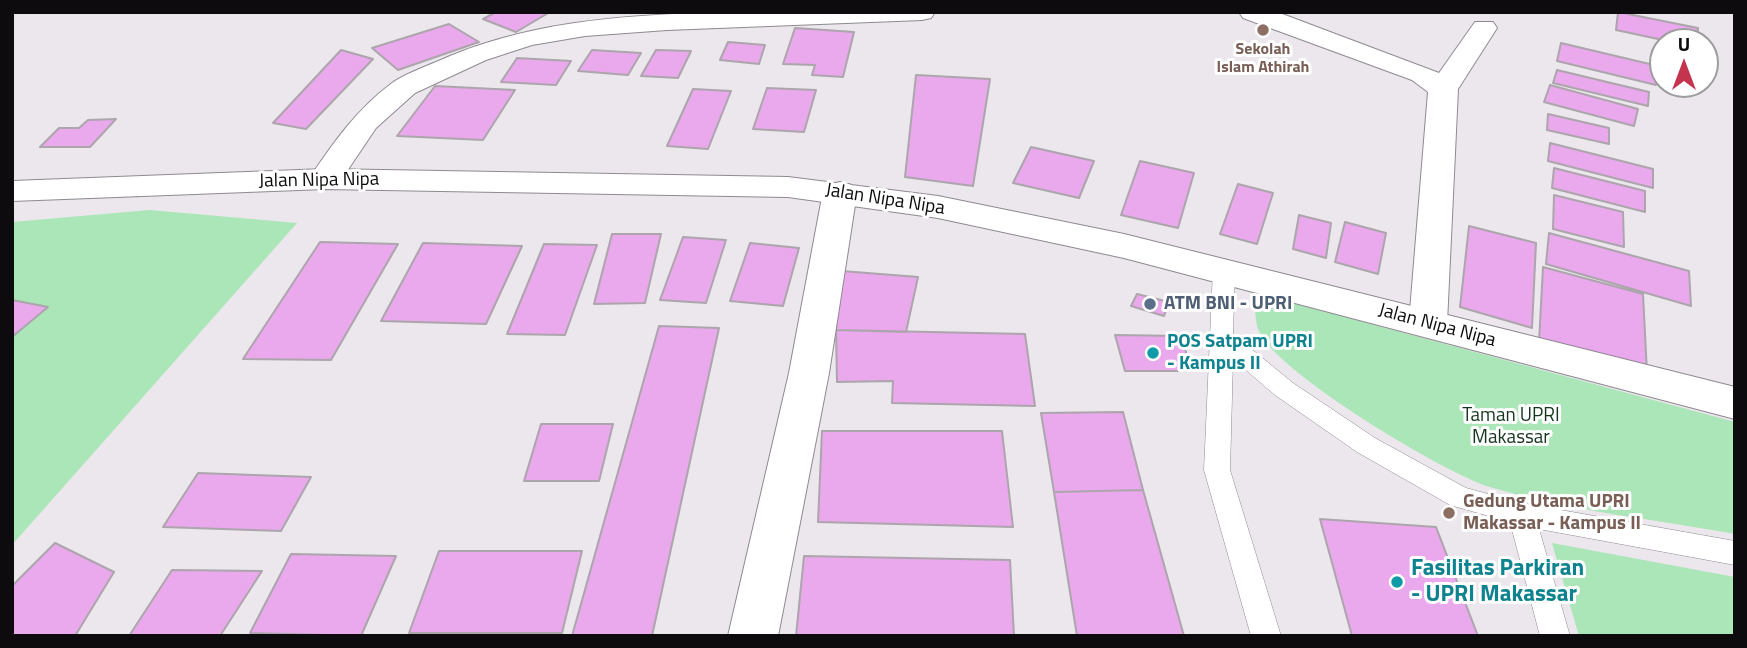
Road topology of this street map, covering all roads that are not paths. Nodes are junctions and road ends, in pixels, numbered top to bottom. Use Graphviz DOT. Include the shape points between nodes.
graph roads {
  1 [pos="922,12"];
  2 [pos="1252,12"];
  3 [pos="1484,28"];
  4 [pos="1443,89"];
  5 [pos="325,179"];
  6 [pos="12,191"];
  7 [pos="840,192"];
  8 [pos="1224,270"];
  9 [pos="1428,323"];
  10 [pos="1223,338"];
  11 [pos="1735,403"];
  12 [pos="1521,514"];
  13 [pos="1735,553"];
  14 [pos="753,636"];
  15 [pos="1266,636"];
  16 [pos="1555,636"];
  1 -- 5 [label="street" via="653,23 527,38 477,54 405,87 365,122"];
  2 -- 4 [label="street" via="1422,74"];
  3 -- 4 [label="street"];
  4 -- 9 [label="street"];
  5 -- 6 [label="street, Jalan Nipa Nipa"];
  5 -- 7 [label="street, Jalan Nipa Nipa" via="736,185"];
  7 -- 8 [label="street, Jalan Nipa Nipa" via="1028,224"];
  7 -- 14 [label="street" via="809,373"];
  8 -- 9 [label="street, Jalan Nipa Nipa"];
  8 -- 10 [label="lane"];
  9 -- 11 [label="street, Jalan Nipa Nipa"];
  10 -- 12 [label="lane" via="1284,389 1366,445 1459,497"];
  10 -- 15 [label="lane" via="1217,470"];
  12 -- 13 [label="lane"];
  12 -- 16 [label="lane"];
}
